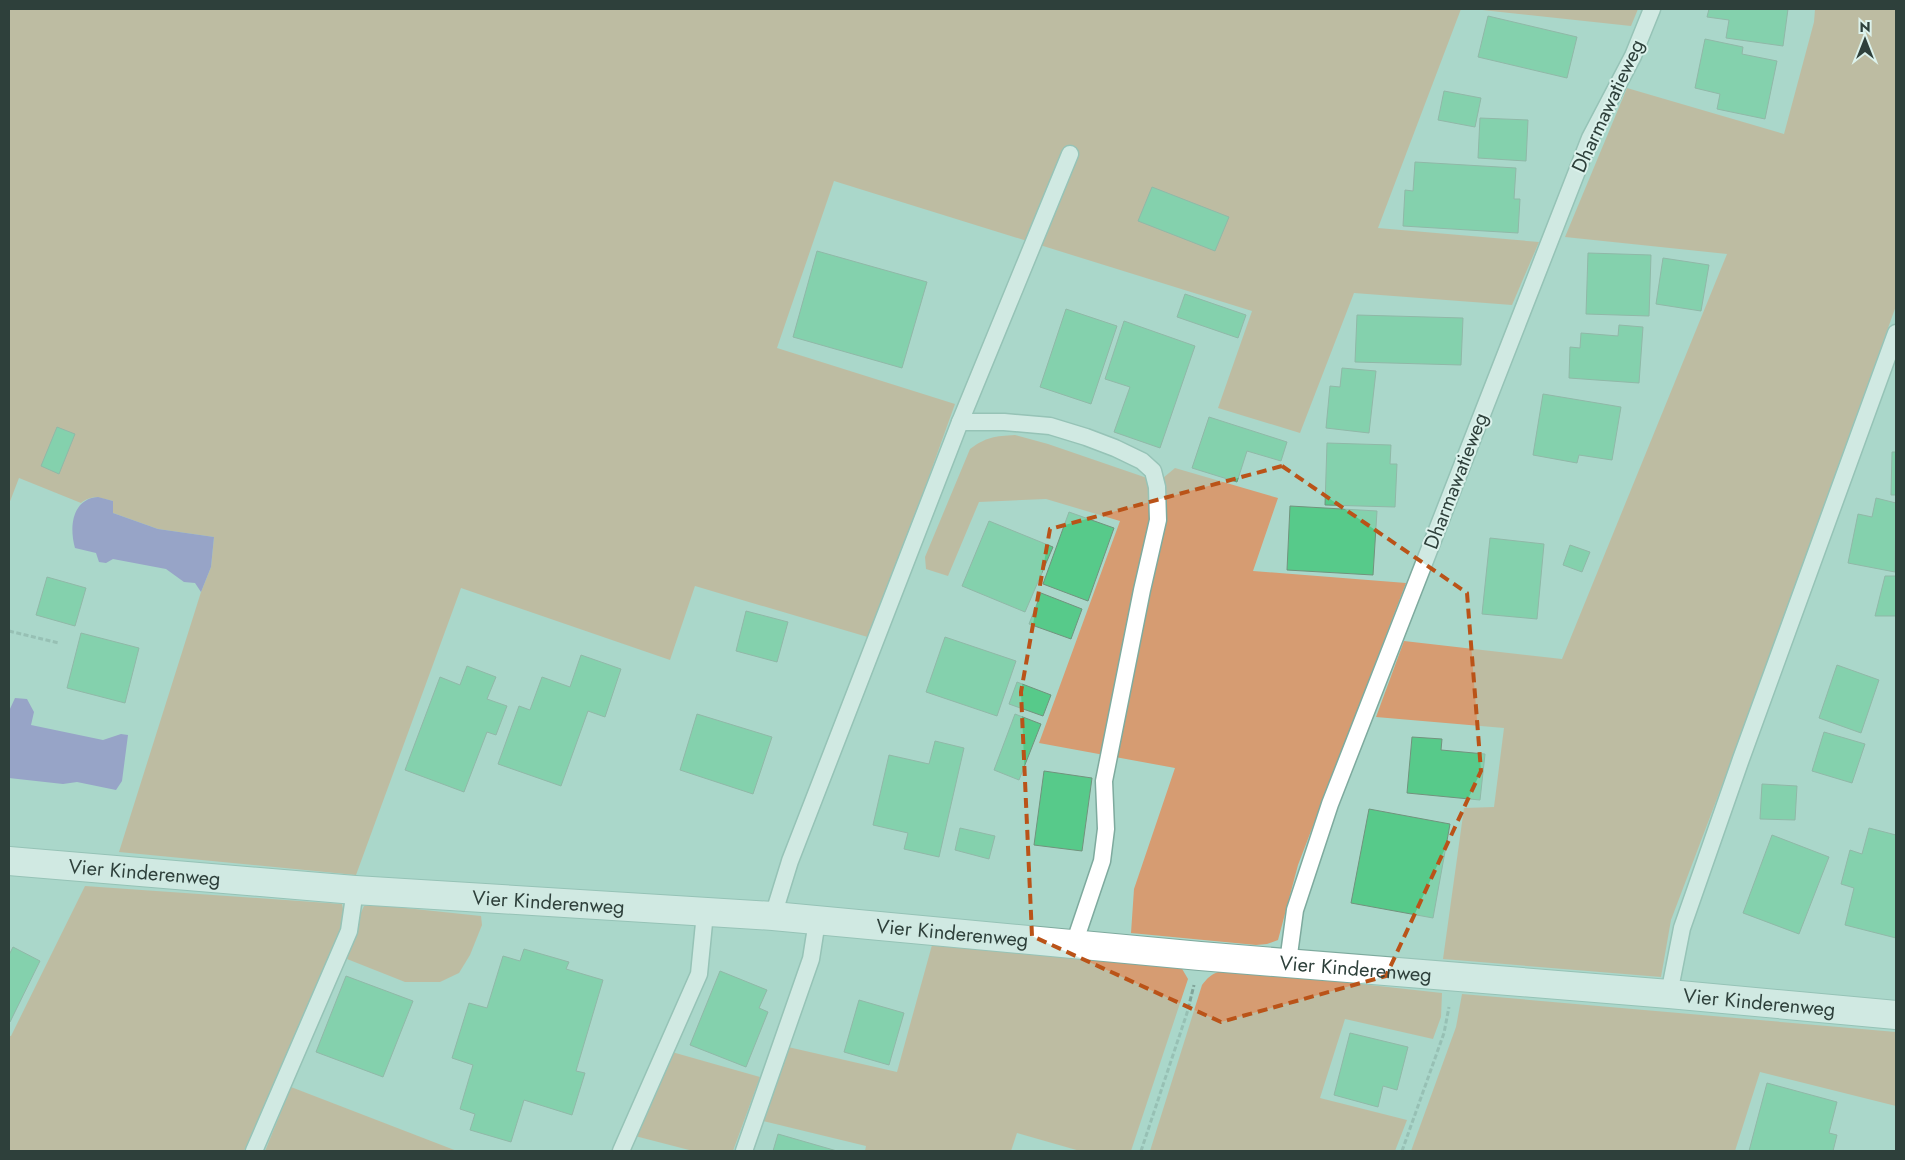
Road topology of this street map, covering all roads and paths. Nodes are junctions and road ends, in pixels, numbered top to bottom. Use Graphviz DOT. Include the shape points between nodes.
graph roads {
  1 [pos="1652,9"];
  2 [pos="1070,154"];
  3 [pos="1896,333"];
  4 [pos="960,422"];
  5 [pos="9,631"];
  6 [pos="59,643"];
  7 [pos="9,861"];
  8 [pos="355,890"];
  9 [pos="705,913"];
  10 [pos="773,916"];
  11 [pos="817,921"];
  12 [pos="1074,944"];
  13 [pos="1200,956"];
  14 [pos="1288,962"];
  15 [pos="1454,977"];
  16 [pos="1669,994"];
  17 [pos="1896,1015"];
  18 [pos="254,1151"];
  19 [pos="621,1151"];
  20 [pos="744,1151"];
  21 [pos="1141,1151"];
  22 [pos="1402,1151"];
  1 -- 14 [label="lane, Dharmawatieweg" via="1633,56 1590,138 1330,804 1295,910"];
  2 -- 4 [label="lane"];
  3 -- 16 [label="lane" via="1682,928"];
  4 -- 10 [label="lane" via="790,861"];
  4 -- 12 [label="lane" via="1050,426 1086,437 1142,462 1153,471 1157,487 1157,528 1104,781 1106,829 1102,861"];
  5 -- 6 [label="path"];
  7 -- 8 [label="street, Vier Kinderenweg"];
  8 -- 9 [label="street, Vier Kinderenweg"];
  8 -- 18 [label="lane" via="349,931"];
  9 -- 10 [label="street, Vier Kinderenweg"];
  9 -- 19 [label="lane" via="699,974"];
  10 -- 11 [label="street, Vier Kinderenweg"];
  11 -- 12 [label="street, Vier Kinderenweg"];
  11 -- 20 [label="lane" via="811,959"];
  12 -- 13 [label="street, Vier Kinderenweg"];
  13 -- 14 [label="street, Vier Kinderenweg"];
  13 -- 21 [label="path" via="1188,1013"];
  14 -- 15 [label="street, Vier Kinderenweg"];
  15 -- 16 [label="street, Vier Kinderenweg"];
  15 -- 22 [label="path" via="1444,1033"];
  16 -- 17 [label="street, Vier Kinderenweg"];
}
